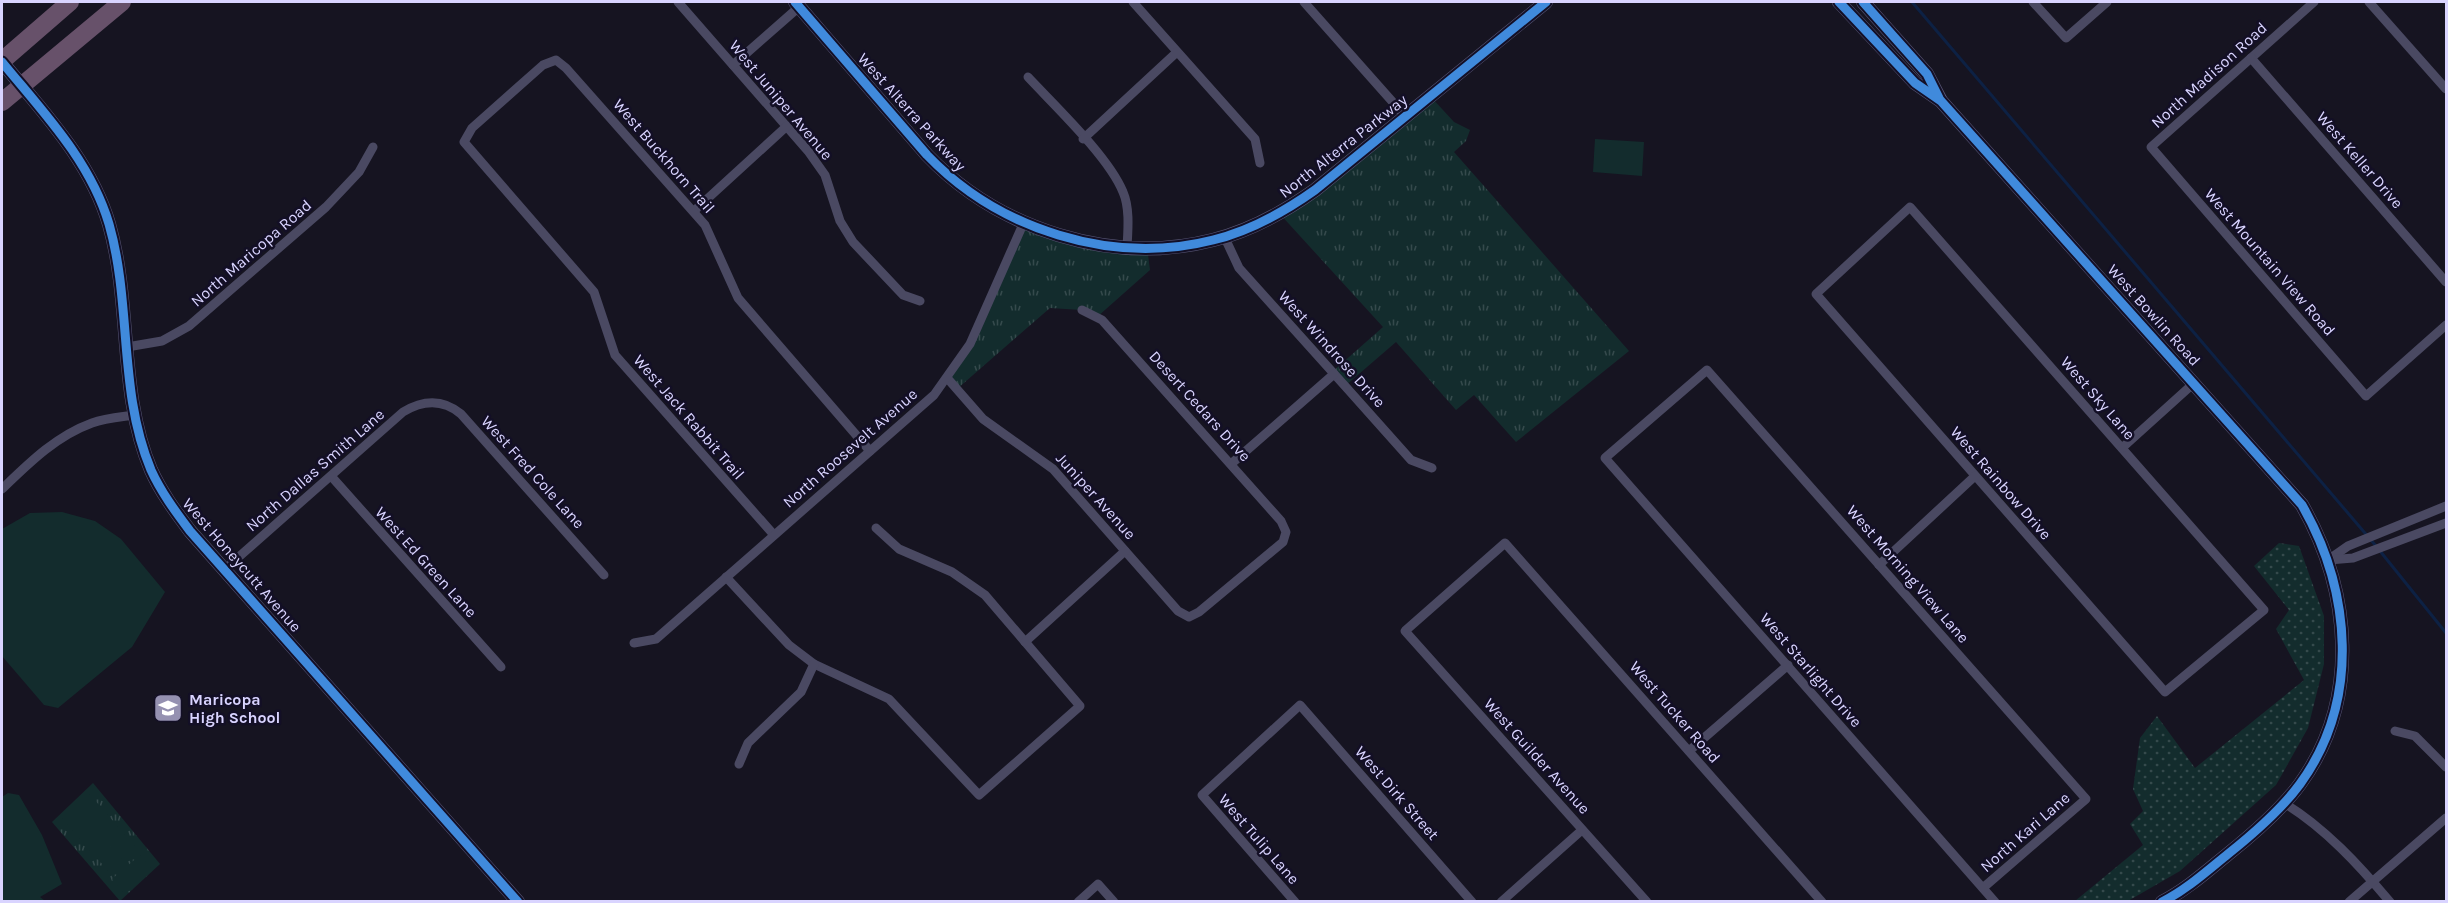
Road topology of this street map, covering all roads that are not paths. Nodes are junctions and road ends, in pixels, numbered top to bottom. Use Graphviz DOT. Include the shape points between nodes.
graph roads {
  1 [pos="70,2"];
  2 [pos="122,2"];
  3 [pos="678,2"];
  4 [pos="1133,2"];
  5 [pos="1304,2"];
  6 [pos="1546,2"];
  7 [pos="1839,2"];
  8 [pos="1863,2"];
  9 [pos="2033,2"];
  10 [pos="2107,2"];
  11 [pos="2314,2"];
  12 [pos="2369,2"];
  13 [pos="797,4"];
  14 [pos="1178,51"];
  15 [pos="2251,58"];
  16 [pos="2,61"];
  17 [pos="733,65"];
  18 [pos="1028,77"];
  19 [pos="21,85"];
  20 [pos="2446,89"];
  21 [pos="1941,101"];
  22 [pos="2,102"];
  23 [pos="1406,117"];
  24 [pos="787,126"];
  25 [pos="1083,139"];
  26 [pos="464,142"];
  27 [pos="373,147"];
  28 [pos="2151,147"];
  29 [pos="1260,163"];
  30 [pos="694,211"];
  31 [pos="1024,222"];
  32 [pos="1224,236"];
  33 [pos="1127,247"];
  34 [pos="2446,282"];
  35 [pos="1816,294"];
  36 [pos="920,301"];
  37 [pos="1082,309"];
  38 [pos="2446,325"];
  39 [pos="127,347"];
  40 [pos="1334,374"];
  41 [pos="948,378"];
  42 [pos="2194,383"];
  43 [pos="431,402"];
  44 [pos="134,415"];
  45 [pos="2122,448"];
  46 [pos="870,451"];
  47 [pos="1605,458"];
  48 [pos="1232,464"];
  49 [pos="1432,468"];
  50 [pos="331,476"];
  51 [pos="1975,476"];
  52 [pos="2,489"];
  53 [pos="2446,506"];
  54 [pos="2446,523"];
  55 [pos="876,528"];
  56 [pos="774,535"];
  57 [pos="1125,551"];
  58 [pos="2328,560"];
  59 [pos="1879,565"];
  60 [pos="225,569"];
  61 [pos="604,575"];
  62 [pos="726,577"];
  63 [pos="1189,617"];
  64 [pos="1405,631"];
  65 [pos="1025,642"];
  66 [pos="634,643"];
  67 [pos="814,664"];
  68 [pos="1788,665"];
  69 [pos="501,667"];
  70 [pos="2165,692"];
  71 [pos="2395,731"];
  72 [pos="1689,751"];
  73 [pos="739,764"];
  74 [pos="2446,766"];
  75 [pos="1202,795"];
  76 [pos="2086,799"];
  77 [pos="2284,802"];
  78 [pos="2446,818"];
  79 [pos="1582,830"];
  80 [pos="2373,881"];
  81 [pos="1984,887"];
  82 [pos="518,902"];
  83 [pos="1078,902"];
  84 [pos="1114,902"];
  85 [pos="1294,902"];
  86 [pos="1472,902"];
  87 [pos="1501,902"];
  88 [pos="1647,902"];
  89 [pos="1822,902"];
  90 [pos="1995,902"];
  91 [pos="2162,902"];
  92 [pos="2349,902"];
  93 [pos="2390,902"];
  1 -- 16 [label="highway"];
  2 -- 19 [label="highway"];
  3 -- 17 [label="street, West Juniper Avenue"];
  4 -- 14 [label="street"];
  5 -- 23 [label="street"];
  6 -- 23 [label="street, North Alterra Parkway"];
  7 -- 21 [label="street, West Bowlin Road" via="1915,83"];
  8 -- 21 [label="street, West Bowlin Road" via="1927,75"];
  9 -- 10 [label="street" via="2066,38"];
  11 -- 15 [label="street, North Madison Road"];
  12 -- 20 [label="street"];
  13 -- 17 [label="street"];
  13 -- 31 [label="street, West Alterra Parkway" via="948,177 970,194"];
  14 -- 25 [label="street"];
  14 -- 29 [label="street" via="1255,139"];
  15 -- 28 [label="street, North Madison Road"];
  15 -- 34 [label="street, West Keller Drive"];
  16 -- 19 [label="street, West Honeycutt Avenue"];
  17 -- 24 [label="street, West Juniper Avenue"];
  18 -- 25 [label="street"];
  19 -- 22 [label="highway"];
  19 -- 39 [label="street, West Honeycutt Avenue" via="71,147 102,205 117,261"];
  21 -- 42 [label="street, West Bowlin Road"];
  23 -- 32 [label="street, North Alterra Parkway" via="1297,203"];
  24 -- 30 [label="street"];
  24 -- 36 [label="street, West Juniper Avenue" via="825,175 840,221 854,242 903,295"];
  25 -- 33 [label="street" via="1114,172 1124,194 1129,226"];
  26 -- 30 [label="street, West Buckhorn Trail" via="472,128 543,64 556,60"];
  26 -- 56 [label="street, West Jack Rabbit Trail" via="594,292 615,355"];
  27 -- 39 [label="street, North Maricopa Road" via="359,172 326,207 189,326 162,341"];
  28 -- 38 [label="street, West Mountain View Road" via="2366,396"];
  30 -- 46 [label="street, West Buckhorn Trail" via="705,225 738,298"];
  31 -- 33 [label="street, North Alterra Parkway" via="1056,235"];
  31 -- 41 [label="street, North Roosevelt Avenue" via="970,344"];
  32 -- 33 [label="street, North Alterra Parkway" via="1197,243"];
  32 -- 40 [label="street, West Windrose Drive" via="1239,267"];
  35 -- 45 [label="street, West Sky Lane" via="1910,207"];
  35 -- 51 [label="street, West Rainbow Drive"];
  37 -- 48 [label="street, Desert Cedars Drive" via="1102,320"];
  39 -- 44 [label="street, West Honeycutt Avenue"];
  40 -- 48 [label="street"];
  40 -- 49 [label="street, West Windrose Drive" via="1411,460"];
  41 -- 46 [label="street, North Roosevelt Avenue"];
  41 -- 57 [label="street, Juniper Avenue" via="983,419 1053,469"];
  42 -- 45 [label="street"];
  42 -- 58 [label="street, West Bowlin Road" via="2302,505"];
  43 -- 50 [label="street, North Dallas Smith Lane" via="403,412"];
  43 -- 61 [label="street, West Fred Cole Lane" via="445,404 461,414"];
  44 -- 52 [label="street" via="95,422 71,432"];
  44 -- 60 [label="street, West Honeycutt Avenue" via="158,484 190,531"];
  45 -- 70 [label="street, West Sky Lane" via="2264,610"];
  46 -- 56 [label="street, North Roosevelt Avenue"];
  47 -- 59 [label="street, West Morning View Lane" via="1707,369"];
  47 -- 68 [label="street, West Starlight Drive"];
  48 -- 63 [label="street, Desert Cedars Drive" via="1281,520 1286,532 1283,542"];
  50 -- 60 [label="street, North Dallas Smith Lane"];
  50 -- 69 [label="street, West Ed Green Lane"];
  51 -- 59 [label="street"];
  51 -- 70 [label="street, West Rainbow Drive"];
  53 -- 58 [label="street" via="2356,543"];
  54 -- 58 [label="street" via="2353,558"];
  55 -- 65 [label="street" via="899,549 952,572 985,595"];
  56 -- 62 [label="street, North Roosevelt Avenue"];
  57 -- 63 [label="street, Juniper Avenue" via="1178,611"];
  57 -- 65 [label="street"];
  58 -- 77 [label="street, West Bowlin Road" via="2342,623 2339,691 2323,741 2300,784"];
  59 -- 76 [label="street, West Morning View Lane"];
  60 -- 82 [label="street, West Honeycutt Avenue"];
  62 -- 66 [label="street, North Roosevelt Avenue" via="656,639"];
  62 -- 67 [label="street" via="789,645"];
  64 -- 72 [label="street, West Tucker Road" via="1505,543"];
  64 -- 79 [label="street, West Guilder Avenue"];
  65 -- 67 [label="street" via="1080,706 979,795 889,699"];
  67 -- 73 [label="street" via="801,692 748,742"];
  68 -- 72 [label="street"];
  68 -- 81 [label="street, West Starlight Drive"];
  71 -- 74 [label="street" via="2415,736"];
  72 -- 89 [label="street, West Tucker Road"];
  75 -- 85 [label="street, West Tulip Lane"];
  75 -- 86 [label="street, West Dirk Street" via="1300,705"];
  76 -- 81 [label="street, North Kari Lane"];
  77 -- 80 [label="street" via="2353,859"];
  77 -- 91 [label="street, West Bowlin Road" via="2227,855"];
  78 -- 80 [label="street"];
  79 -- 87 [label="street"];
  79 -- 88 [label="street, West Guilder Avenue"];
  80 -- 92 [label="street"];
  80 -- 93 [label="street"];
  81 -- 90 [label="street, West Starlight Drive"];
  83 -- 84 [label="street" via="1098,884"];
}
